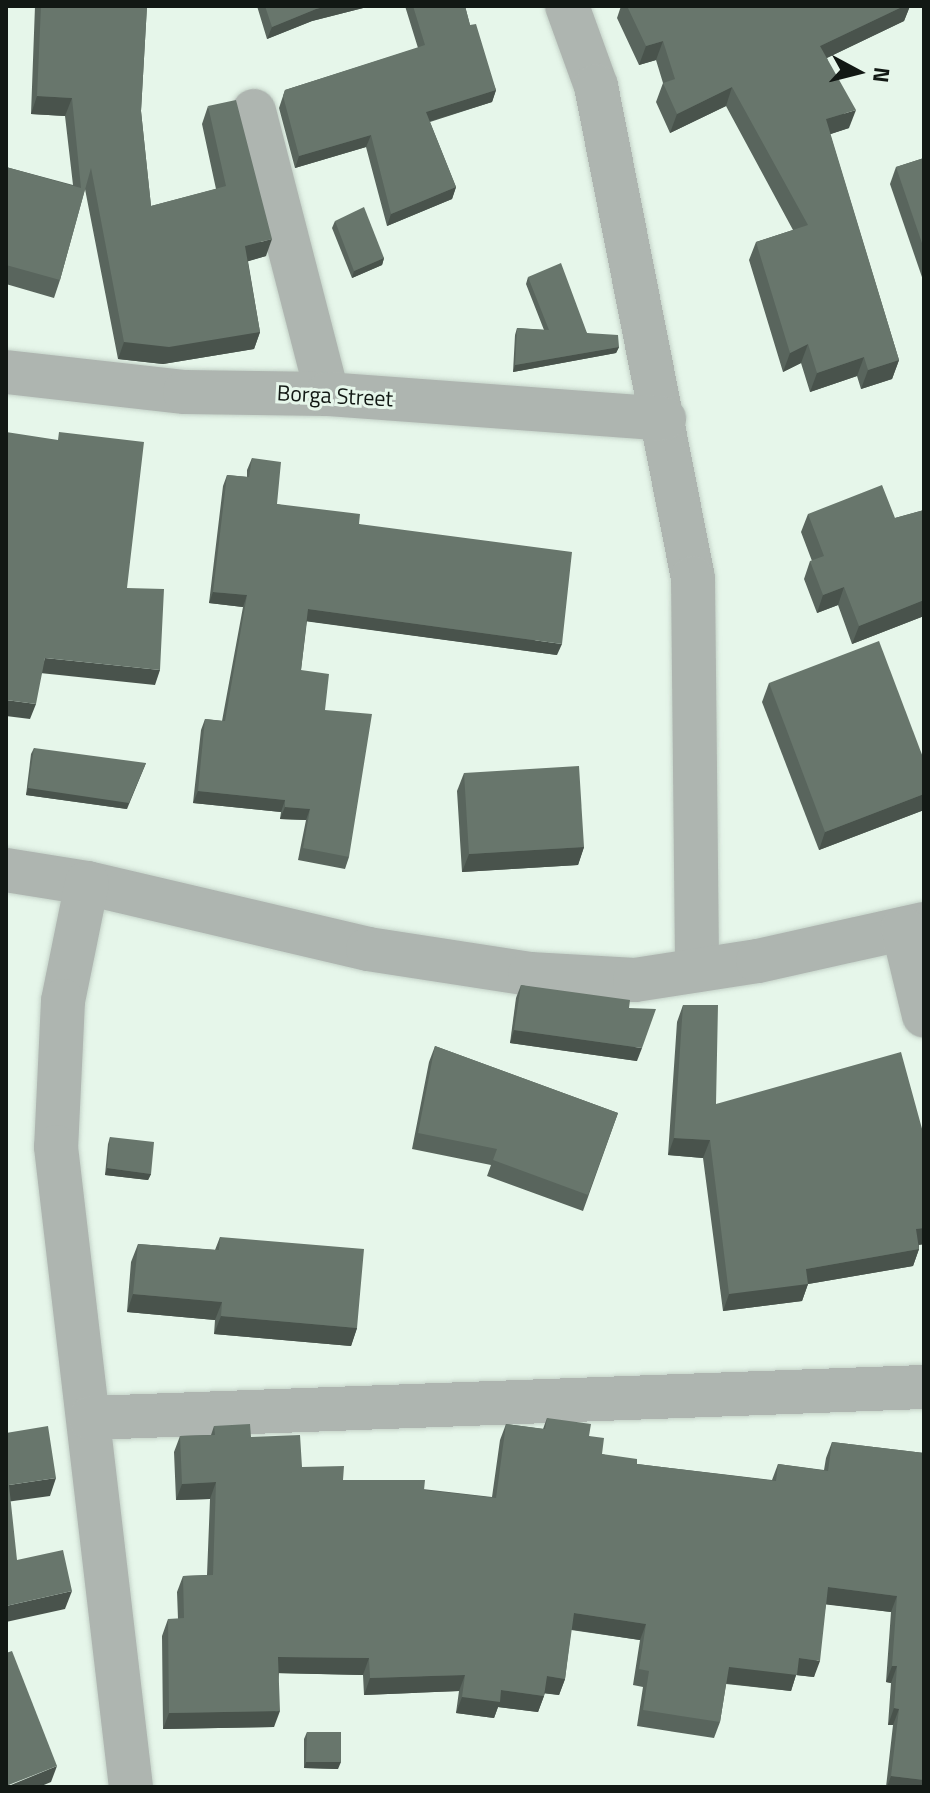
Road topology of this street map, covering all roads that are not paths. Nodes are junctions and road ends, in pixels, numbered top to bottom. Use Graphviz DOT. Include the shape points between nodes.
graph roads {
  1 [pos="567,6"];
  2 [pos="254,111"];
  3 [pos="6,372"];
  4 [pos="327,394"];
  5 [pos="664,419"];
  6 [pos="6,870"];
  7 [pos="87,883"];
  8 [pos="914,927"];
  9 [pos="697,970"];
  10 [pos="924,1016"];
  11 [pos="924,1387"];
  12 [pos="90,1418"];
  13 [pos="131,1787"];
  1 -- 5 [label="street" via="596,86"];
  2 -- 4 [label="street"];
  3 -- 4 [label="street, Borga Street" via="185,392"];
  4 -- 5 [label="street, Borga Street"];
  5 -- 9 [label="street" via="693,578"];
  6 -- 7 [label="street"];
  7 -- 9 [label="street" via="368,949 530,974 635,980"];
  7 -- 12 [label="street" via="63,1001 56,1147"];
  8 -- 9 [label="street"];
  8 -- 10 [label="street"];
  11 -- 12 [label="street"];
  12 -- 13 [label="street"];
}
